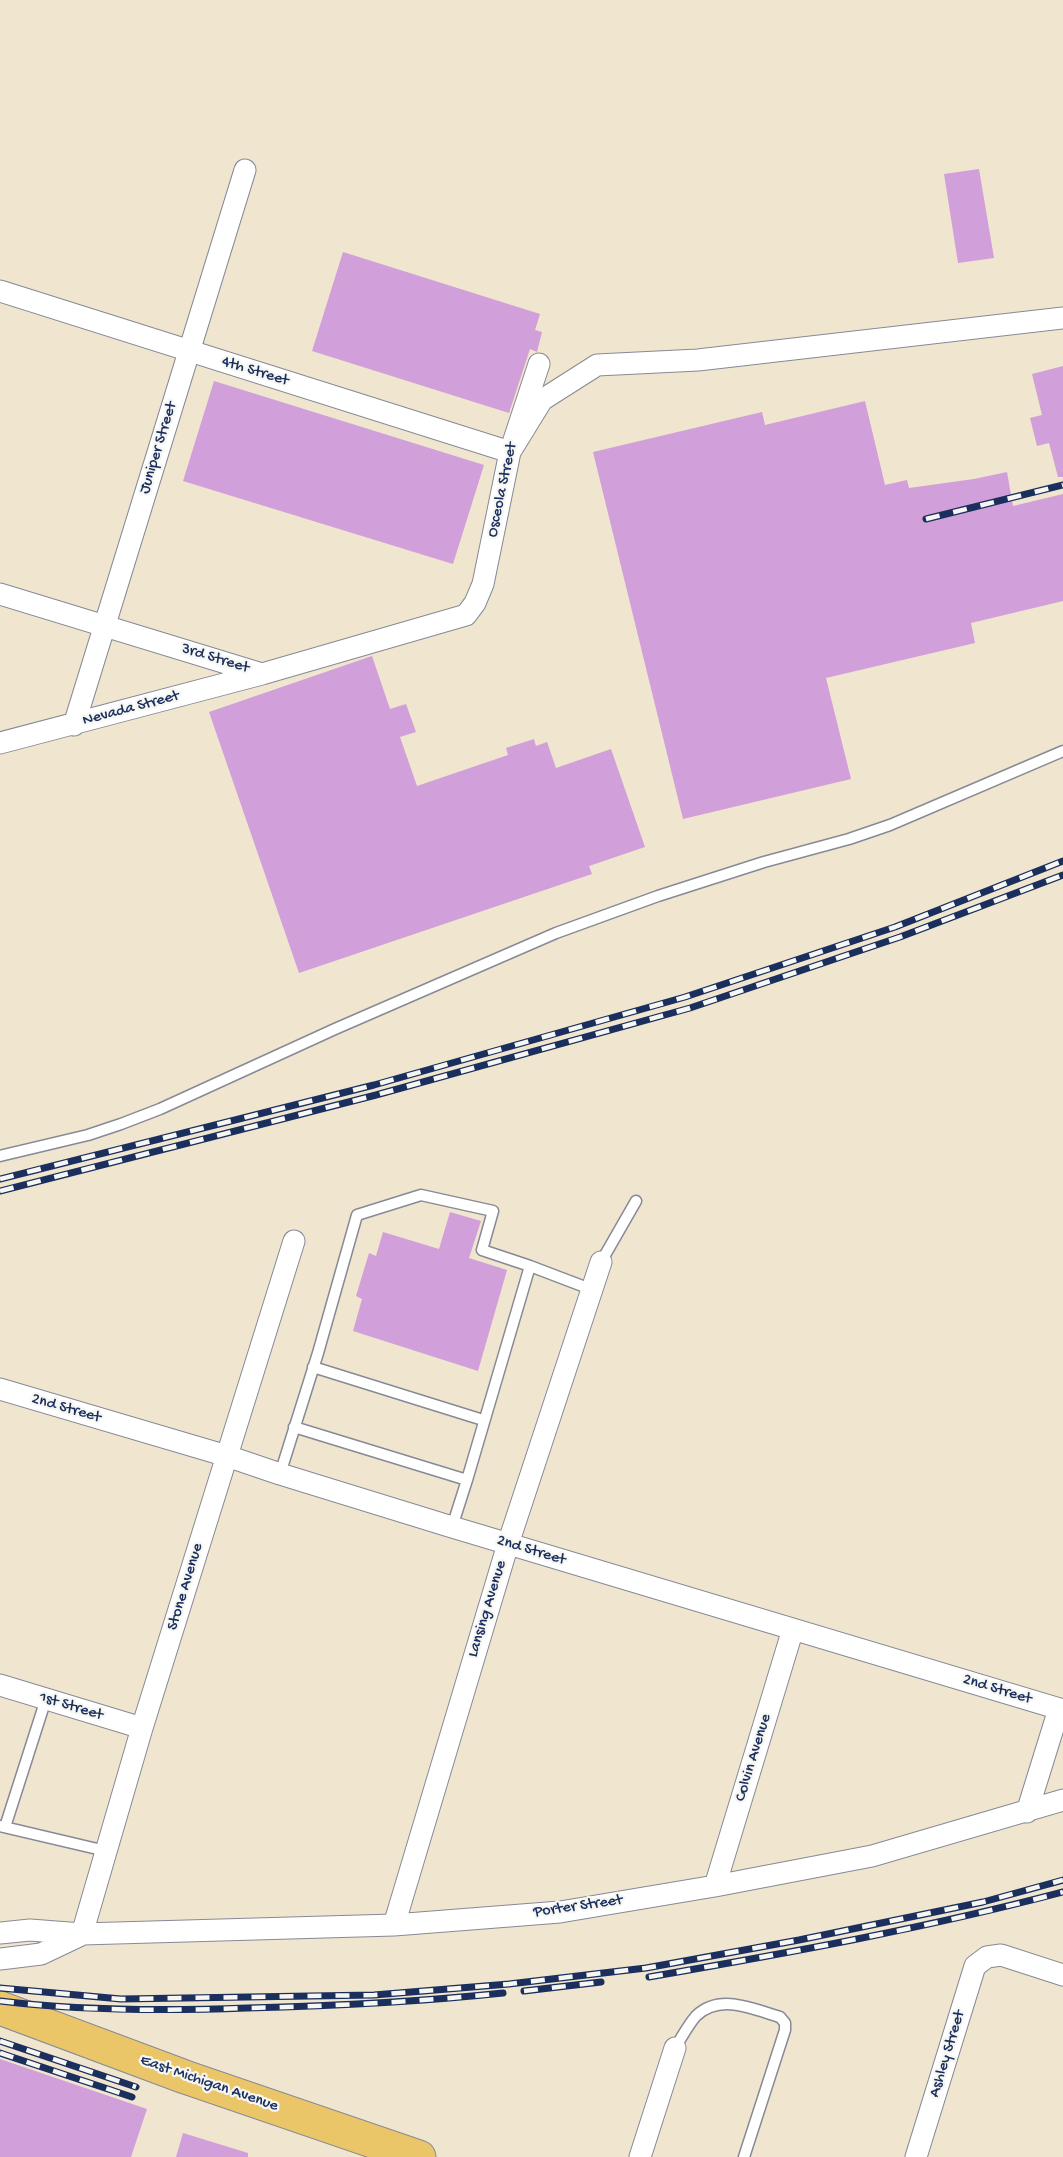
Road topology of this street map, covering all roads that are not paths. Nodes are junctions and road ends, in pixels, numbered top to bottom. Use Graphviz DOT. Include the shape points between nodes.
graph roads {
  1 [pos="245,170"];
  2 [pos="0,291"];
  3 [pos="1063,318"];
  4 [pos="188,352"];
  5 [pos="539,364"];
  6 [pos="510,452"];
  7 [pos="0,594"];
  8 [pos="466,615"];
  9 [pos="104,627"];
  10 [pos="262,674"];
  11 [pos="74,725"];
  12 [pos="0,743"];
  13 [pos="1063,751"];
  14 [pos="0,1156"];
  15 [pos="636,1201"];
  16 [pos="294,1241"];
  17 [pos="602,1262"];
  18 [pos="530,1266"];
  19 [pos="593,1290"];
  20 [pos="313,1367"];
  21 [pos="0,1389"];
  22 [pos="483,1420"];
  23 [pos="294,1427"];
  24 [pos="227,1456"];
  25 [pos="280,1474"];
  26 [pos="466,1480"];
  27 [pos="452,1527"];
  28 [pos="508,1544"];
  29 [pos="793,1629"];
  30 [pos="0,1685"];
  31 [pos="46,1699"];
  32 [pos="1061,1710"];
  33 [pos="142,1728"];
  34 [pos="1063,1800"];
  35 [pos="1027,1812"];
  36 [pos="2,1826"];
  37 [pos="106,1851"];
  38 [pos="716,1886"];
  39 [pos="394,1925"];
  40 [pos="0,1933"];
  41 [pos="82,1935"];
  42 [pos="0,1959"];
  43 [pos="1063,1975"];
  44 [pos="0,2008"];
  45 [pos="675,2048"];
  46 [pos="419,2157"];
  47 [pos="640,2157"];
  48 [pos="744,2157"];
  49 [pos="916,2157"];
  1 -- 4 [label="street, Juniper Street"];
  2 -- 4 [label="street, 4th Street"];
  3 -- 6 [label="street" via="698,360 597,365 542,400"];
  4 -- 6 [label="street, 4th Street"];
  4 -- 9 [label="street, Juniper Street"];
  5 -- 6 [label="street, Osceola Street"];
  6 -- 8 [label="street, Osceola Street" via="483,584"];
  7 -- 9 [label="street, 3rd Street"];
  8 -- 10 [label="street, 3rd Street"];
  9 -- 10 [label="street, 3rd Street"];
  9 -- 11 [label="street, Juniper Street"];
  10 -- 11 [label="street, Nevada Street"];
  11 -- 12 [label="street, Nevada Street"];
  13 -- 14 [label="lane" via="890,825 722,875 556,933 160,1109 88,1135"];
  15 -- 17 [label="lane"];
  16 -- 24 [label="street, Stone Avenue"];
  17 -- 19 [label="street, Lansing Avenue"];
  18 -- 19 [label="lane"];
  18 -- 20 [label="lane" via="482,1250 493,1211 421,1195 357,1215"];
  18 -- 22 [label="lane"];
  19 -- 28 [label="street, Lansing Avenue"];
  20 -- 22 [label="lane"];
  20 -- 23 [label="lane"];
  21 -- 24 [label="street, 2nd Street"];
  22 -- 26 [label="lane"];
  23 -- 25 [label="lane"];
  23 -- 26 [label="lane"];
  24 -- 25 [label="street, 2nd Street"];
  24 -- 33 [label="street, Stone Avenue"];
  25 -- 27 [label="street, 2nd Street"];
  26 -- 27 [label="lane"];
  27 -- 28 [label="street, 2nd Street"];
  28 -- 29 [label="street, 2nd Street"];
  28 -- 39 [label="street, Lansing Avenue"];
  29 -- 32 [label="street, 2nd Street"];
  29 -- 38 [label="street, Colvin Avenue"];
  30 -- 31 [label="street, 1st Street"];
  31 -- 33 [label="street, 1st Street"];
  31 -- 36 [label="lane"];
  32 -- 35 [label="street"];
  33 -- 37 [label="street, Stone Avenue"];
  34 -- 35 [label="street, Porter Street"];
  35 -- 38 [label="street, Porter Street" via="872,1856"];
  36 -- 37 [label="lane"];
  37 -- 41 [label="street, Stone Avenue"];
  38 -- 39 [label="street, Porter Street" via="560,1912"];
  39 -- 41 [label="street, Porter Street"];
  40 -- 41 [label="street, Porter Street" via="30,1930"];
  41 -- 42 [label="street, Porter Street" via="41,1954"];
  43 -- 49 [label="street, Ashley Street" via="1001,1955 987,1957 975,1966"];
  44 -- 46 [label="highway, East Michigan Avenue" via="185,2077"];
  45 -- 47 [label="street"];
  45 -- 48 [label="lane" via="695,2018 715,2005 737,2003 780,2017 785,2023"];
}
